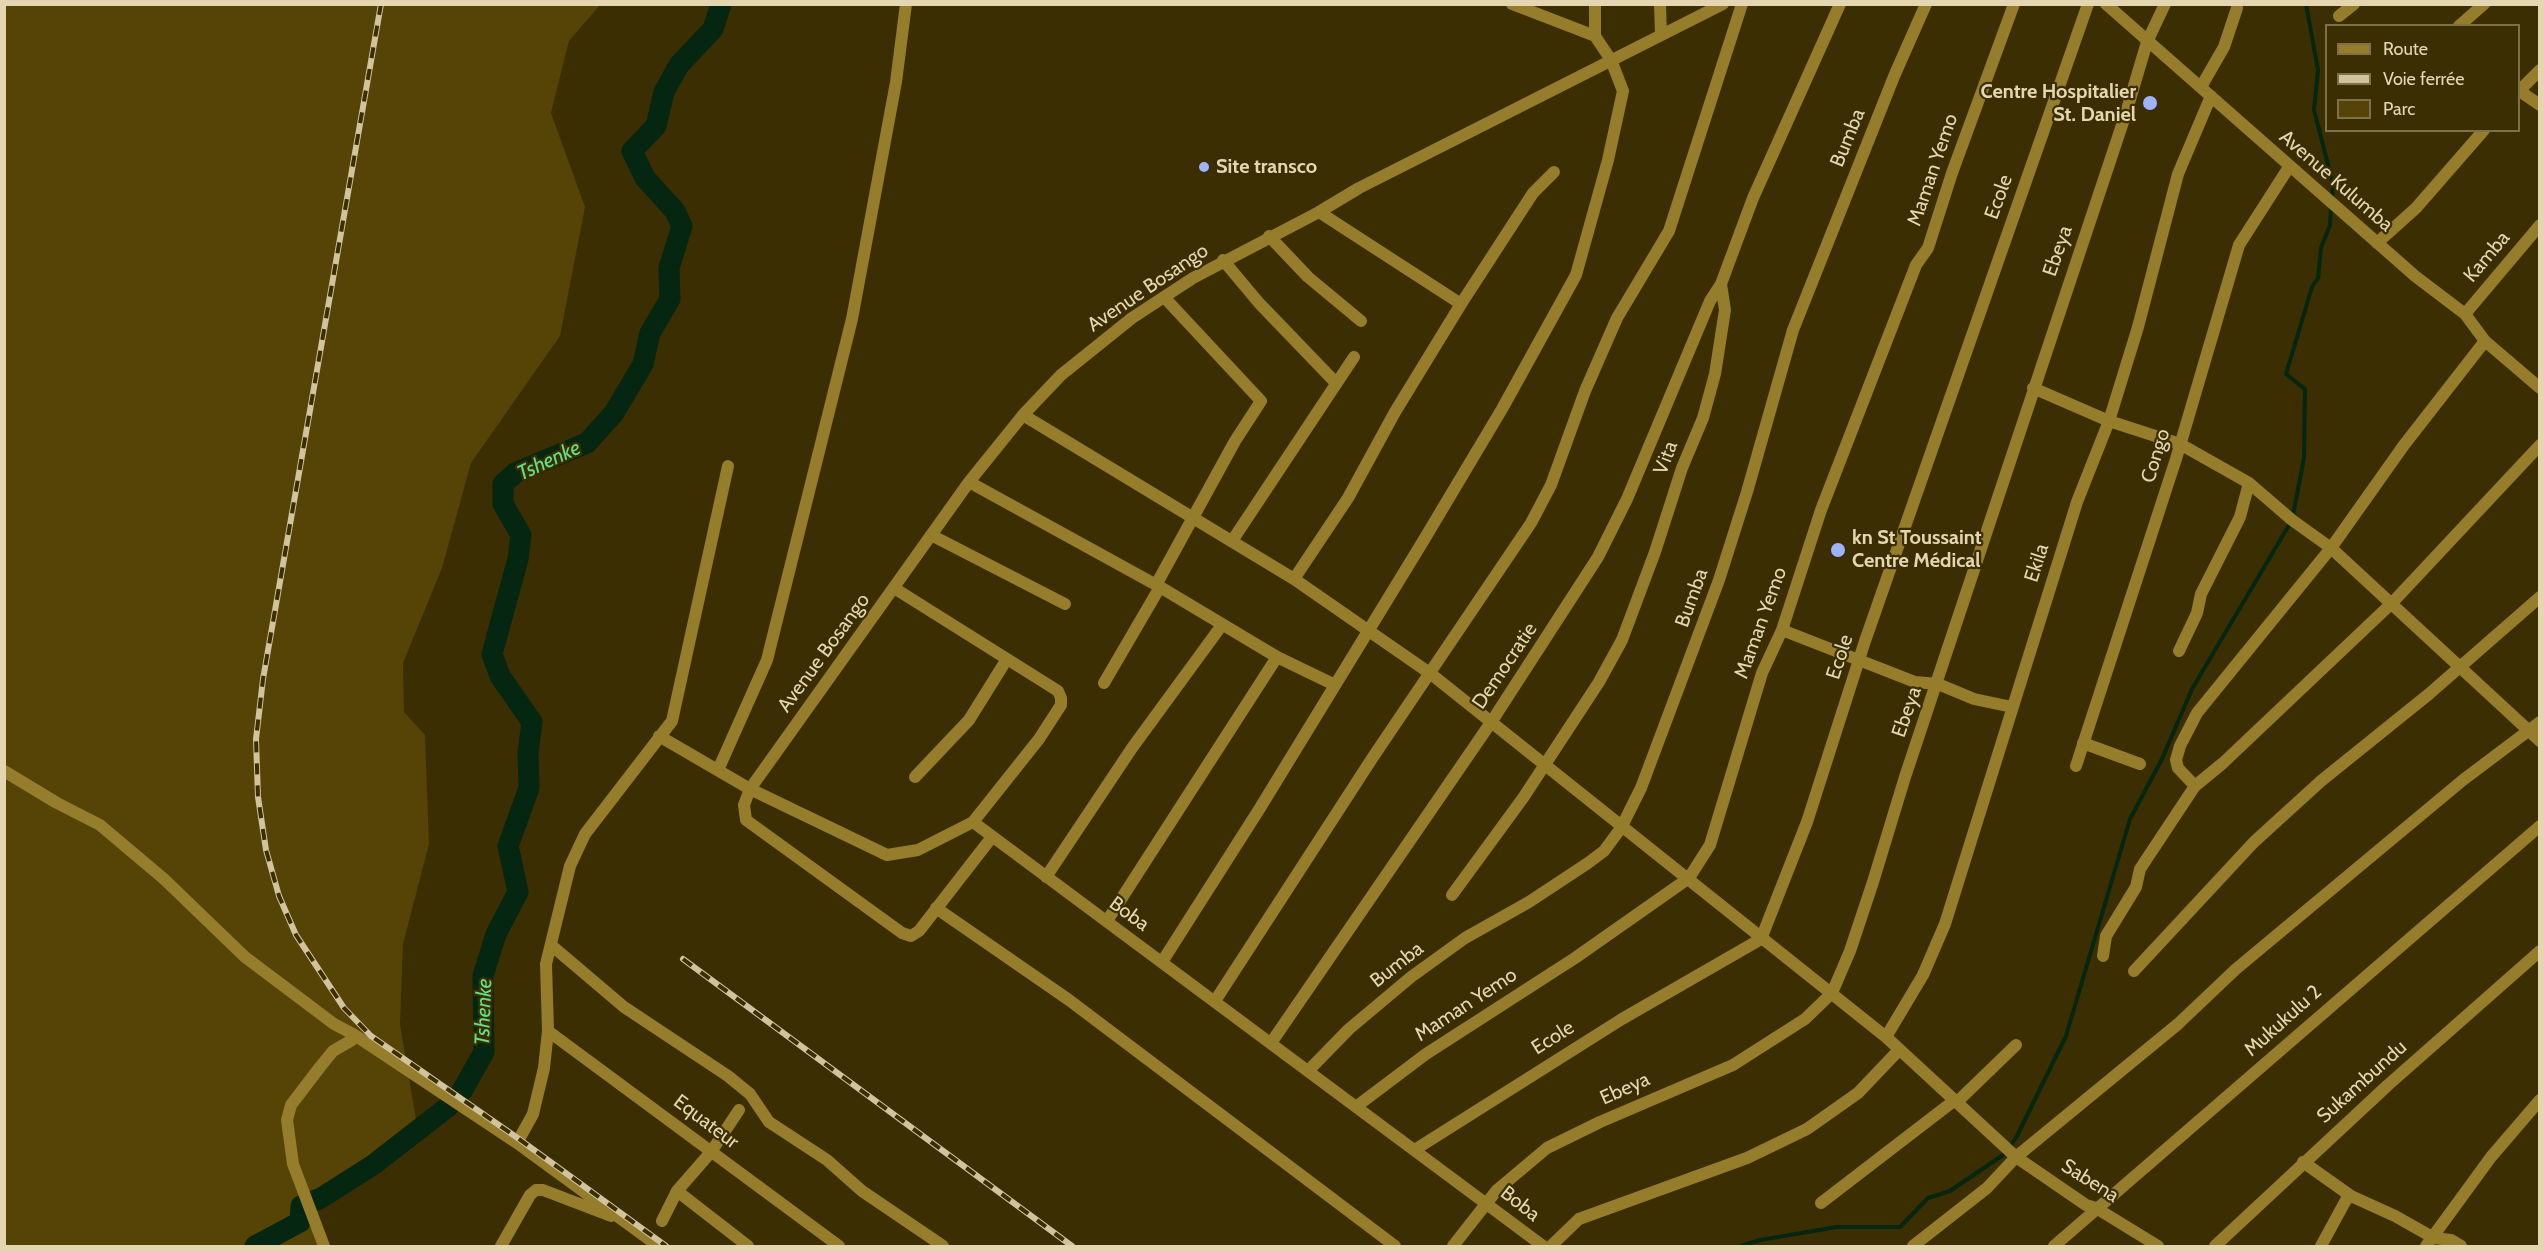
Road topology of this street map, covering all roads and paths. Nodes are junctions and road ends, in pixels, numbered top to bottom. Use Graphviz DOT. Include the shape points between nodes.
graph roads {
  1 [pos="906,4"];
  2 [pos="1512,4"];
  3 [pos="1595,4"];
  4 [pos="1660,4"];
  5 [pos="1723,4"];
  6 [pos="1742,4"];
  7 [pos="1840,4"];
  8 [pos="1926,4"];
  9 [pos="2014,4"];
  10 [pos="2088,4"];
  11 [pos="2106,4"];
  12 [pos="2165,4"];
  13 [pos="2354,4"];
  14 [pos="2484,4"];
  15 [pos="2237,8"];
  16 [pos="1532,9"];
  17 [pos="2339,16"];
  18 [pos="2461,24"];
  19 [pos="1661,35"];
  20 [pos="1595,36"];
  21 [pos="2147,42"];
  22 [pos="1611,60"];
  23 [pos="2540,70"];
  24 [pos="2201,87"];
  25 [pos="2520,90"];
  26 [pos="2520,92"];
  27 [pos="2211,96"];
  28 [pos="2540,105"];
  29 [pos="2482,132"];
  30 [pos="2289,167"];
  31 [pos="1554,172"];
  32 [pos="1319,212"];
  33 [pos="2540,225"];
  34 [pos="1269,236"];
  35 [pos="2377,243"];
  36 [pos="1223,260"];
  37 [pos="1721,284"];
  38 [pos="1164,297"];
  39 [pos="1461,303"];
  40 [pos="2465,314"];
  41 [pos="1361,321"];
  42 [pos="2485,341"];
  43 [pos="1354,357"];
  44 [pos="1336,383"];
  45 [pos="2538,384"];
  46 [pos="2033,388"];
  47 [pos="1023,415"];
  48 [pos="2109,421"];
  49 [pos="2180,444"];
  50 [pos="2540,445"];
  51 [pos="728,466"];
  52 [pos="969,482"];
  53 [pos="2249,483"];
  54 [pos="1193,517"];
  55 [pos="931,535"];
  56 [pos="1232,541"];
  57 [pos="2331,548"];
  58 [pos="1294,579"];
  59 [pos="1158,586"];
  60 [pos="894,588"];
  61 [pos="2540,597"];
  62 [pos="2392,603"];
  63 [pos="1065,604"];
  64 [pos="1221,625"];
  65 [pos="1369,630"];
  66 [pos="1782,630"];
  67 [pos="2180,651"];
  68 [pos="1277,657"];
  69 [pos="1008,659"];
  70 [pos="1859,659"];
  71 [pos="2460,668"];
  72 [pos="1431,674"];
  73 [pos="1104,683"];
  74 [pos="1938,684"];
  75 [pos="1335,685"];
  76 [pos="2012,707"];
  77 [pos="1492,722"];
  78 [pos="2540,722"];
  79 [pos="2529,732"];
  80 [pos="659,736"];
  81 [pos="2540,741"];
  82 [pos="2083,743"];
  83 [pos="2140,764"];
  84 [pos="1545,765"];
  85 [pos="2076,766"];
  86 [pos="718,770"];
  87 [pos="4,771"];
  88 [pos="915,777"];
  89 [pos="2195,786"];
  90 [pos="750,789"];
  91 [pos="974,822"];
  92 [pos="2540,826"];
  93 [pos="1621,828"];
  94 [pos="992,837"];
  95 [pos="1046,877"];
  96 [pos="1689,878"];
  97 [pos="1452,895"];
  98 [pos="936,908"];
  99 [pos="1107,921"];
  100 [pos="1761,939"];
  101 [pos="551,945"];
  102 [pos="2540,951"];
  103 [pos="2103,956"];
  104 [pos="1162,962"];
  105 [pos="2134,971"];
  106 [pos="1832,993"];
  107 [pos="1215,1001"];
  108 [pos="548,1031"];
  109 [pos="353,1034"];
  110 [pos="1886,1038"];
  111 [pos="1271,1043"];
  112 [pos="2016,1045"];
  113 [pos="1898,1051"];
  114 [pos="1309,1070"];
  115 [pos="2540,1100"];
  116 [pos="1956,1101"];
  117 [pos="1358,1106"];
  118 [pos="738,1110"];
  119 [pos="517,1143"];
  120 [pos="1416,1149"];
  121 [pos="711,1152"];
  122 [pos="2016,1157"];
  123 [pos="2303,1162"];
  124 [pos="676,1191"];
  125 [pos="2351,1196"];
  126 [pos="1487,1202"];
  127 [pos="1821,1203"];
  128 [pos="2096,1208"];
  129 [pos="662,1221"];
  130 [pos="626,1222"];
  131 [pos="2430,1242"];
  132 [pos="324,1246"];
  133 [pos="501,1246"];
  134 [pos="658,1246"];
  135 [pos="748,1246"];
  136 [pos="838,1246"];
  137 [pos="943,1246"];
  138 [pos="1395,1246"];
  139 [pos="1453,1246"];
  140 [pos="1543,1246"];
  141 [pos="1551,1246"];
  142 [pos="1913,1246"];
  143 [pos="2054,1246"];
  144 [pos="2158,1246"];
  145 [pos="2215,1246"];
  146 [pos="2321,1246"];
  147 [pos="2461,1246"];
  1 -- 86 [label="street" via="896,82 852,319 767,660"];
  2 -- 16 [label="street"];
  3 -- 20 [label="street"];
  4 -- 19 [label="street"];
  5 -- 19 [label="street, Avenue Bosango"];
  6 -- 72 [label="street" via="1669,231 1617,318 1551,485 1531,523"];
  7 -- 37 [label="street, Vita" via="1753,198"];
  8 -- 93 [label="street, Bumba" via="1793,330 1719,580 1641,788"];
  9 -- 66 [label="street, Maman Yemo" via="1928,248 1916,265 1821,510"];
  10 -- 70 [label="street, Ecole"];
  11 -- 21 [label="street, Avenue Kulumba"];
  12 -- 21 [label="street, Ebeya"];
  13 -- 17 [label="street"];
  14 -- 18 [label="street"];
  15 -- 24 [label="street" via="2224,47"];
  16 -- 20 [label="street"];
  19 -- 22 [label="street, Avenue Bosango"];
  20 -- 22 [label="street"];
  21 -- 24 [label="street, Avenue Kulumba"];
  21 -- 46 [label="street, Ebeya"];
  22 -- 32 [label="street, Avenue Bosango" via="1368,183"];
  22 -- 65 [label="street" via="1623,91 1576,275 1502,409"];
  23 -- 25 [label="street"];
  24 -- 27 [label="street, Avenue Kulumba"];
  26 -- 28 [label="street"];
  27 -- 30 [label="street, Avenue Kulumba"];
  27 -- 48 [label="street, Ekila" via="2178,174"];
  29 -- 35 [label="street" via="2416,208"];
  30 -- 35 [label="street, Avenue Kulumba"];
  30 -- 49 [label="street, Congo" via="2239,245"];
  31 -- 39 [label="street" via="1533,193"];
  32 -- 34 [label="street, Avenue Bosango"];
  32 -- 39 [label="street"];
  33 -- 40 [label="street, Kamba"];
  34 -- 36 [label="street, Avenue Bosango"];
  34 -- 41 [label="street" via="1308,277"];
  35 -- 40 [label="street, Avenue Kulumba"];
  36 -- 38 [label="street, Avenue Bosango"];
  36 -- 44 [label="street"];
  37 -- 77 [label="street, Democratie" via="1710,300 1628,499 1598,557"];
  37 -- 84 [label="street, Vita" via="1725,310 1715,374 1655,552 1612,659"];
  38 -- 47 [label="street, Avenue Bosango" via="1061,375"];
  38 -- 54 [label="street" via="1261,401 1234,441"];
  39 -- 58 [label="street" via="1348,498"];
  40 -- 42 [label="street, Avenue Kulumba"];
  42 -- 45 [label="street, Avenue Kulumba"];
  42 -- 57 [label="street"];
  43 -- 44 [label="street"];
  44 -- 56 [label="street"];
  46 -- 48 [label="street"];
  46 -- 74 [label="street, Ebeya"];
  47 -- 52 [label="street, Avenue Bosango"];
  47 -- 54 [label="street, Sabena"];
  48 -- 49 [label="street"];
  48 -- 76 [label="street, Ekila" via="2077,502"];
  49 -- 53 [label="street"];
  49 -- 82 [label="street, Congo"];
  50 -- 62 [label="street"];
  51 -- 80 [label="street" via="672,721"];
  52 -- 55 [label="street, Avenue Bosango"];
  52 -- 59 [label="street"];
  53 -- 57 [label="street"];
  53 -- 67 [label="street" via="2240,517 2201,594"];
  54 -- 56 [label="street, Sabena"];
  54 -- 59 [label="street"];
  55 -- 60 [label="street, Avenue Bosango"];
  55 -- 63 [label="street"];
  56 -- 58 [label="street, Sabena"];
  57 -- 62 [label="street"];
  57 -- 89 [label="street" via="2197,713 2176,760 2178,768"];
  58 -- 65 [label="street, Sabena"];
  59 -- 64 [label="street"];
  59 -- 73 [label="street"];
  60 -- 69 [label="street"];
  60 -- 90 [label="street, Avenue Bosango"];
  61 -- 71 [label="street"];
  62 -- 71 [label="street"];
  62 -- 89 [label="street"];
  64 -- 68 [label="street"];
  64 -- 95 [label="street"];
  65 -- 72 [label="street, Sabena"];
  65 -- 75 [label="street"];
  66 -- 70 [label="street"];
  66 -- 96 [label="street, Maman Yemo" via="1762,673 1716,831"];
  68 -- 75 [label="street"];
  68 -- 99 [label="street"];
  69 -- 88 [label="street" via="969,720"];
  69 -- 91 [label="street" via="1058,691 1060,705 1039,739"];
  70 -- 74 [label="street" via="1915,682"];
  70 -- 100 [label="street, Ecole" via="1807,822"];
  71 -- 79 [label="street"];
  71 -- 105 [label="street" via="2321,781 2254,842"];
  72 -- 77 [label="street, Sabena"];
  72 -- 107 [label="street" via="1372,757"];
  74 -- 76 [label="street" via="1974,699"];
  74 -- 106 [label="street, Ebeya" via="1850,951"];
  75 -- 104 [label="street"];
  76 -- 110 [label="street, Ekila" via="1945,924 1923,975"];
  77 -- 84 [label="street, Sabena"];
  77 -- 111 [label="street, Democratie"];
  78 -- 79 [label="street"];
  79 -- 81 [label="street"];
  79 -- 122 [label="street" via="2463,780"];
  80 -- 86 [label="street"];
  80 -- 101 [label="street" via="585,834 570,866"];
  82 -- 83 [label="street"];
  82 -- 85 [label="street, Congo"];
  84 -- 93 [label="street, Sabena"];
  84 -- 97 [label="street, Vita"];
  86 -- 90 [label="street"];
  87 -- 109 [label="street" via="100,825 164,879 245,957"];
  89 -- 103 [label="street" via="2140,869 2136,887 2106,936"];
  90 -- 91 [label="street" via="887,855 918,850"];
  90 -- 98 [label="street" via="744,805 746,820 902,933 911,936 919,931"];
  91 -- 94 [label="street, Boba"];
  92 -- 128 [label="street, Mukukulu 2"];
  93 -- 96 [label="street, Sabena"];
  93 -- 114 [label="street, Bumba" via="1604,851 1588,863 1411,976 1349,1029"];
  94 -- 95 [label="street, Boba"];
  94 -- 98 [label="street"];
  95 -- 99 [label="street, Boba"];
  96 -- 100 [label="street, Sabena"];
  96 -- 117 [label="street, Maman Yemo" via="1575,958 1426,1054"];
  98 -- 138 [label="street" via="1069,1000"];
  99 -- 104 [label="street, Boba"];
  100 -- 106 [label="street, Sabena"];
  100 -- 120 [label="street, Ecole" via="1622,1018"];
  101 -- 108 [label="street" via="546,964"];
  101 -- 137 [label="street" via="624,1006 728,1076 750,1094 769,1122"];
  102 -- 123 [label="street, Sukambundu"];
  104 -- 107 [label="street, Boba"];
  106 -- 110 [label="street, Sabena"];
  106 -- 126 [label="street, Ebeya" via="1805,1019 1733,1065 1647,1100 1547,1148"];
  107 -- 111 [label="street, Boba"];
  108 -- 119 [label="street" via="539,1093"];
  108 -- 121 [label="street, Equateur"];
  109 -- 119 [label="street"];
  109 -- 132 [label="street" via="352,1040 333,1052 288,1113 290,1154"];
  110 -- 113 [label="street, Sabena"];
  111 -- 114 [label="street, Boba"];
  112 -- 116 [label="street"];
  113 -- 116 [label="street, Sabena"];
  113 -- 141 [label="street" via="1858,1093 1807,1129 1747,1158 1579,1219"];
  114 -- 117 [label="street, Boba"];
  115 -- 131 [label="street" via="2491,1157"];
  116 -- 122 [label="street, Sabena"];
  116 -- 127 [label="street"];
  117 -- 120 [label="street, Boba"];
  118 -- 121 [label="street"];
  119 -- 130 [label="street"];
  120 -- 126 [label="street, Boba"];
  121 -- 124 [label="street"];
  121 -- 136 [label="street, Equateur"];
  122 -- 128 [label="street, Sabena"];
  122 -- 142 [label="street" via="1987,1188"];
  123 -- 125 [label="street"];
  123 -- 145 [label="street, Sukambundu"];
  124 -- 129 [label="street"];
  124 -- 135 [label="street"];
  125 -- 131 [label="street" via="2386,1211"];
  125 -- 146 [label="street"];
  126 -- 139 [label="street, Ebeya"];
  126 -- 140 [label="street, Boba"];
  128 -- 143 [label="street, Mukukulu 2"];
  128 -- 144 [label="street, Sabena"];
  130 -- 133 [label="street" via="536,1190"];
  130 -- 134 [label="street"];
  131 -- 147 [label="street" via="2451,1240"];
}
